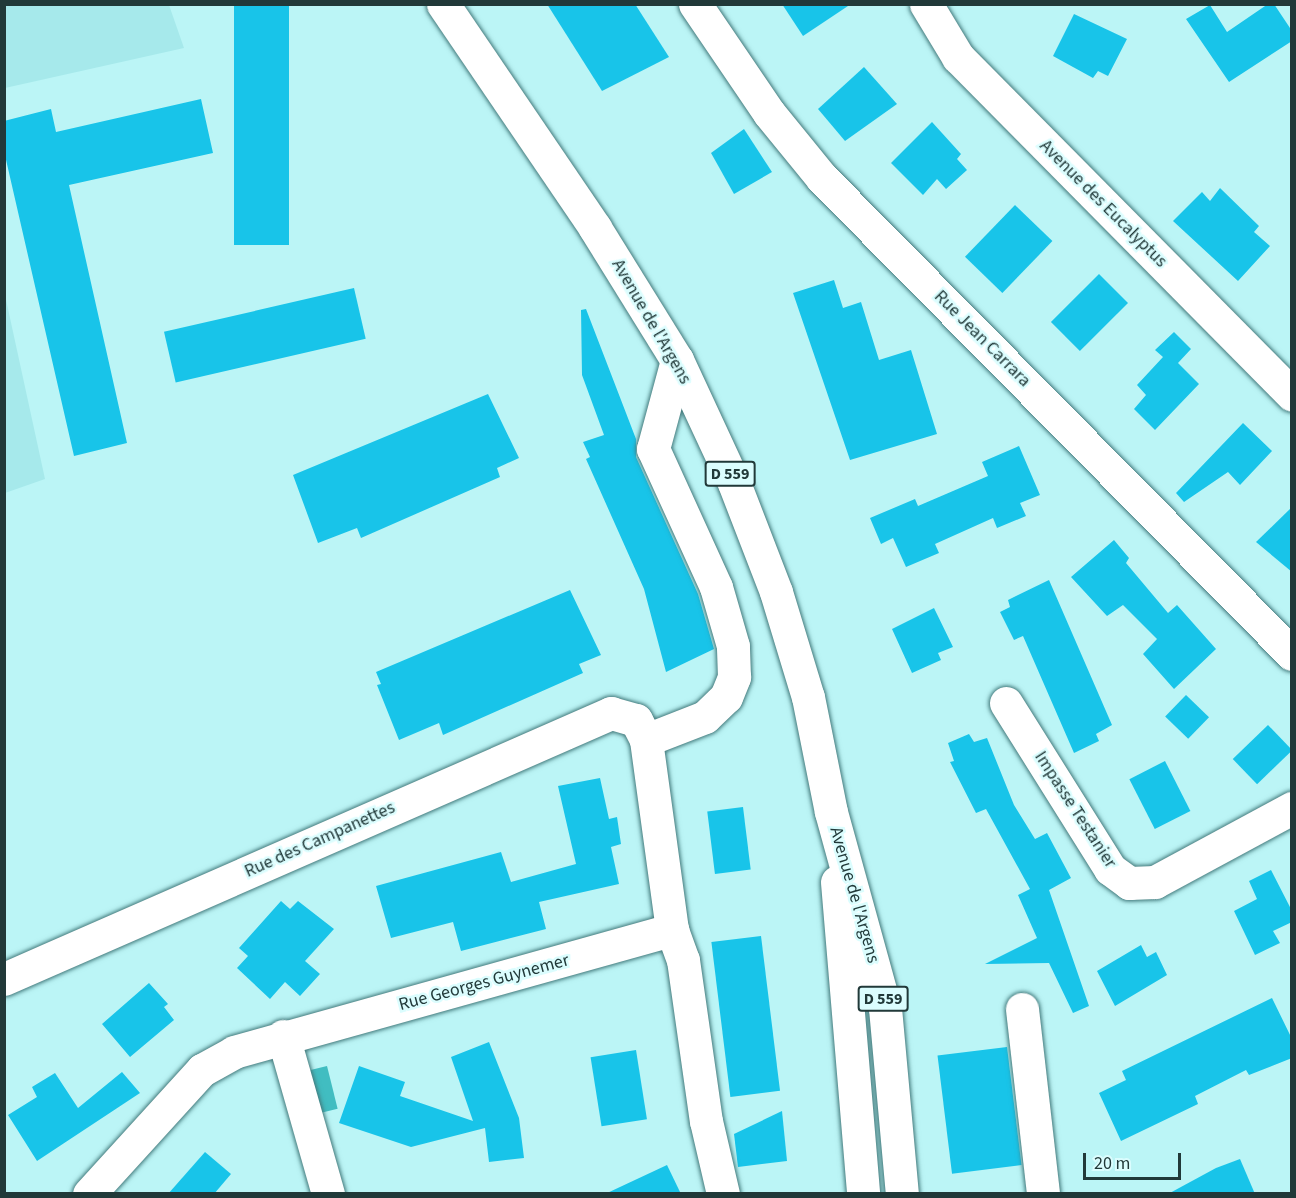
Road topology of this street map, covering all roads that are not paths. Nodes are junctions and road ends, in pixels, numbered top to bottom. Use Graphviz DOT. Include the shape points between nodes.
graph roads {
  1 [pos="443,4"];
  2 [pos="695,4"];
  3 [pos="926,4"];
  4 [pos="677,360"];
  5 [pos="1292,395"];
  6 [pos="1285,635"];
  7 [pos="1006,703"];
  8 [pos="641,730"];
  9 [pos="1292,808"];
  10 [pos="831,812"];
  11 [pos="672,930"];
  12 [pos="4,979"];
  13 [pos="1022,1009"];
  14 [pos="283,1036"];
  15 [pos="89,1194"];
  16 [pos="328,1194"];
  17 [pos="723,1194"];
  18 [pos="862,1194"];
  19 [pos="902,1194"];
  20 [pos="1043,1194"];
  1 -- 4 [label="street, Avenue de l'Argens / D 559" via="595,228"];
  2 -- 6 [label="street, Rue Jean Carrara" via="769,113 822,178"];
  3 -- 5 [label="street, Avenue des Eucalyptus" via="958,57"];
  4 -- 8 [label="street" via="653,449 716,587 733,646 734,677 726,697 705,717"];
  4 -- 10 [label="street, Avenue de l'Argens / D 559" via="735,483 776,592 808,697"];
  7 -- 9 [label="street, Impasse Testanier" via="1110,869 1129,883 1155,882"];
  8 -- 11 [label="street"];
  8 -- 12 [label="street, Rue des Campanettes" via="611,713"];
  10 -- 18 [label="street, Avenue de l'Argens / D 559"];
  10 -- 19 [label="street, Avenue de l'Argens / D 559" via="885,1008"];
  11 -- 14 [label="street, Rue Georges Guynemer"];
  11 -- 17 [label="street" via="682,960 706,1121"];
  13 -- 20 [label="street"];
  14 -- 15 [label="street, Rue Georges Guynemer" via="234,1052 202,1070"];
  14 -- 16 [label="street"];
}
